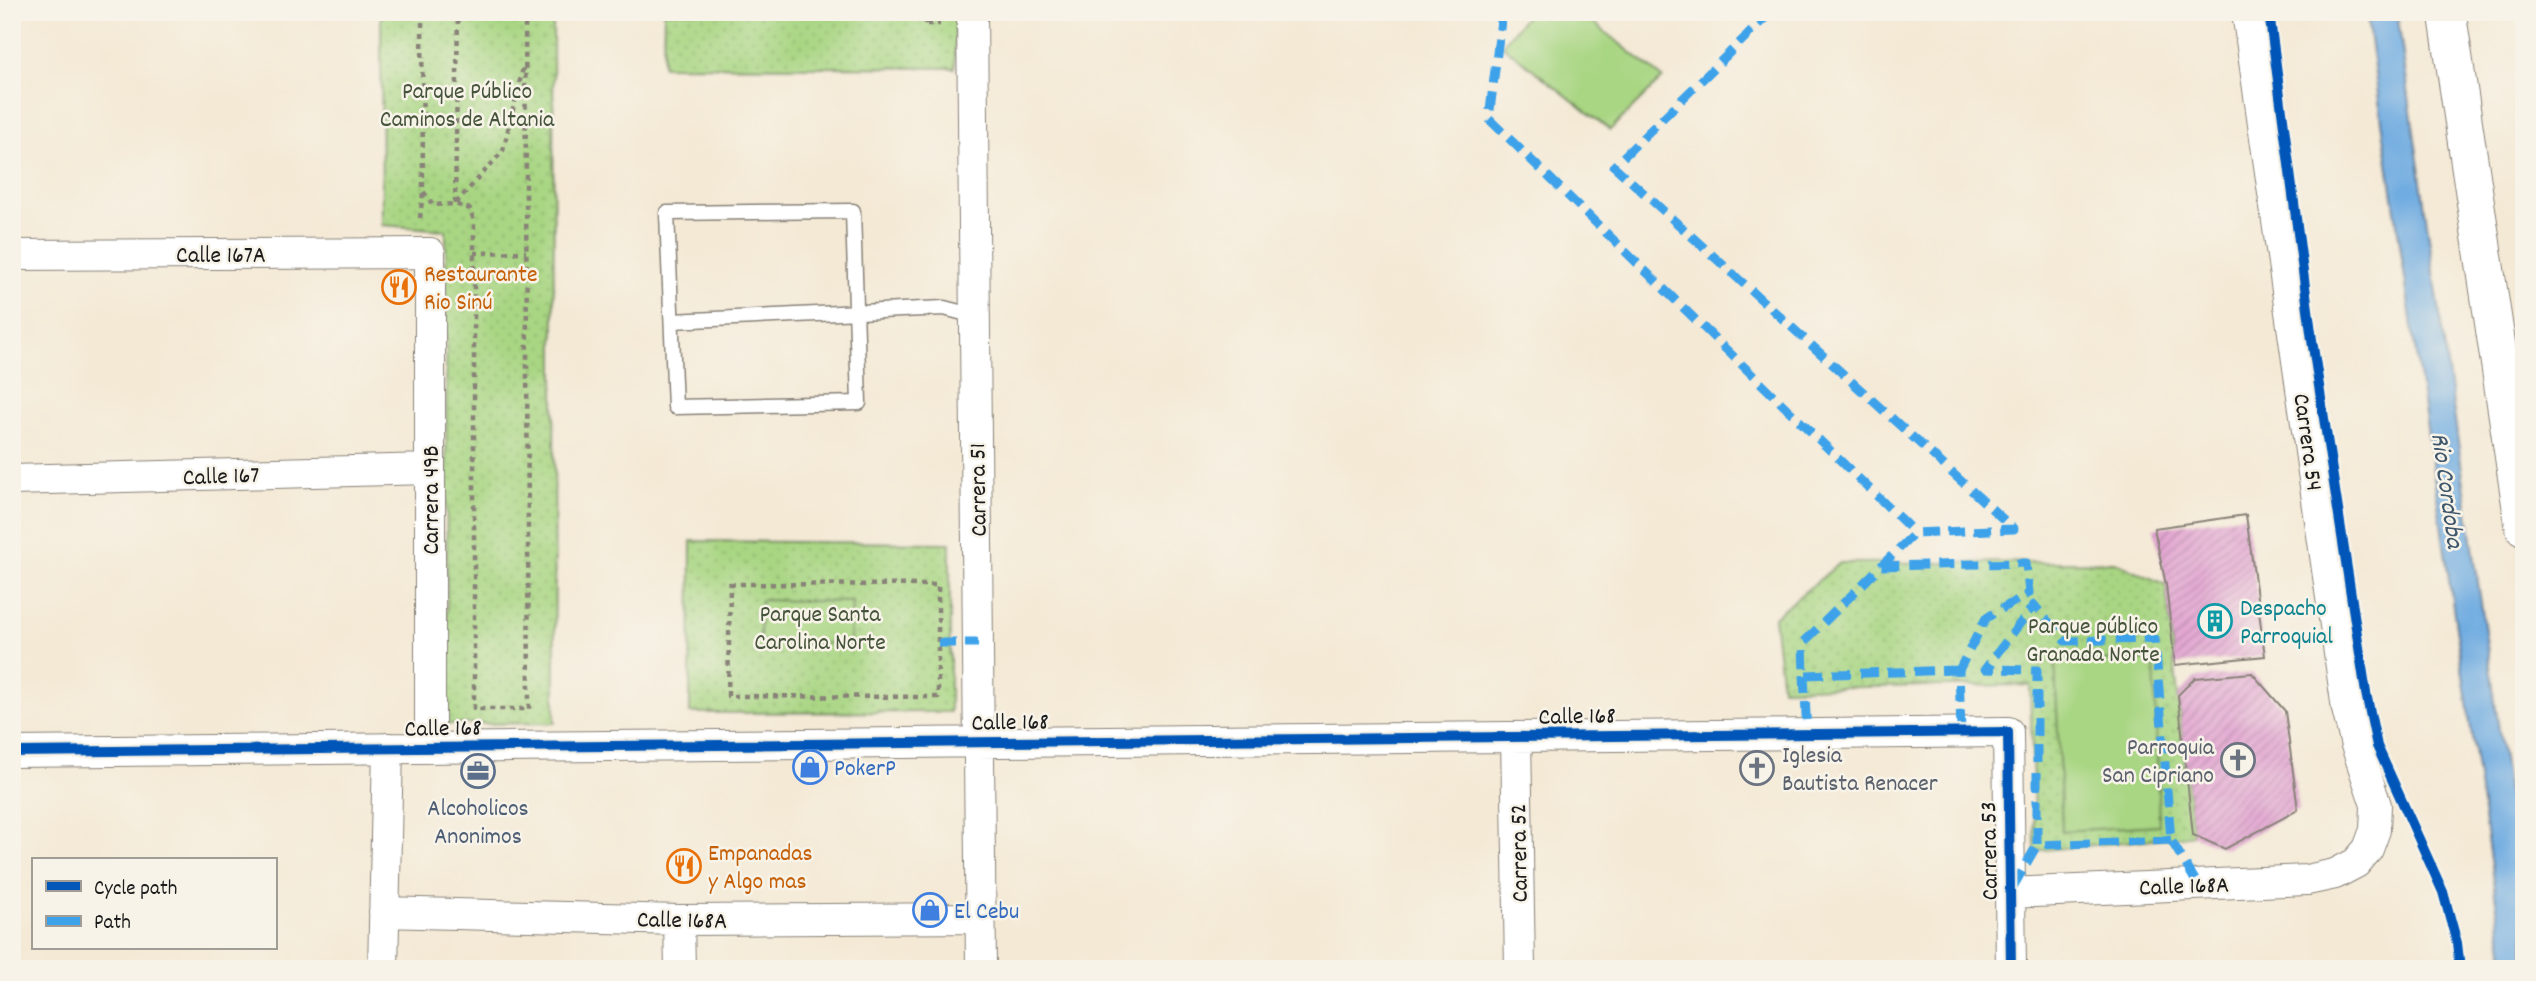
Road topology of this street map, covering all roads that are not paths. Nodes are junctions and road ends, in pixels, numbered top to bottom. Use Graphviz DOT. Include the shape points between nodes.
graph roads {
  1 [pos="972,12"];
  2 [pos="2247,12"];
  3 [pos="2447,12"];
  4 [pos="430,253"];
  5 [pos="12,255"];
  6 [pos="855,313"];
  7 [pos="975,316"];
  8 [pos="671,321"];
  9 [pos="430,469"];
  10 [pos="12,480"];
  11 [pos="2524,527"];
  12 [pos="2008,732"];
  13 [pos="1516,737"];
  14 [pos="979,743"];
  15 [pos="388,748"];
  16 [pos="430,748"];
  17 [pos="12,752"];
  18 [pos="2356,863"];
  19 [pos="2010,892"];
  20 [pos="384,912"];
  21 [pos="980,918"];
  22 [pos="679,920"];
  23 [pos="383,969"];
  24 [pos="680,969"];
  25 [pos="981,969"];
  26 [pos="1520,969"];
  27 [pos="2011,969"];
  1 -- 7 [label="street, Carrera 51"];
  2 -- 18 [label="street, Carrera 54" via="2347,709 2376,805 2375,830"];
  3 -- 11 [label="street"];
  4 -- 5 [label="street, Calle 167A"];
  4 -- 9 [label="street, Carrera 49B"];
  6 -- 7 [label="lane" via="944,308"];
  6 -- 8 [label="lane"];
  6 -- 8 [label="lane" via="859,403 675,407"];
  6 -- 8 [label="lane" via="853,211 667,213"];
  7 -- 14 [label="street, Carrera 51"];
  9 -- 10 [label="street, Calle 167"];
  9 -- 16 [label="street, Carrera 49B"];
  12 -- 13 [label="street, Calle 168"];
  12 -- 19 [label="street, Carrera 53"];
  13 -- 14 [label="street, Calle 168"];
  13 -- 26 [label="street, Carrera 52"];
  14 -- 16 [label="street, Calle 168"];
  14 -- 21 [label="street, Carrera 51"];
  15 -- 16 [label="street, Calle 168"];
  15 -- 17 [label="street, Calle 168"];
  15 -- 20 [label="street"];
  18 -- 19 [label="street, Calle 168A" via="2335,874 2307,880"];
  19 -- 27 [label="street, Carrera 53"];
  20 -- 22 [label="street, Calle 168A"];
  20 -- 23 [label="street"];
  21 -- 22 [label="street, Calle 168A"];
  21 -- 25 [label="street, Carrera 51"];
  22 -- 24 [label="street"];
}
